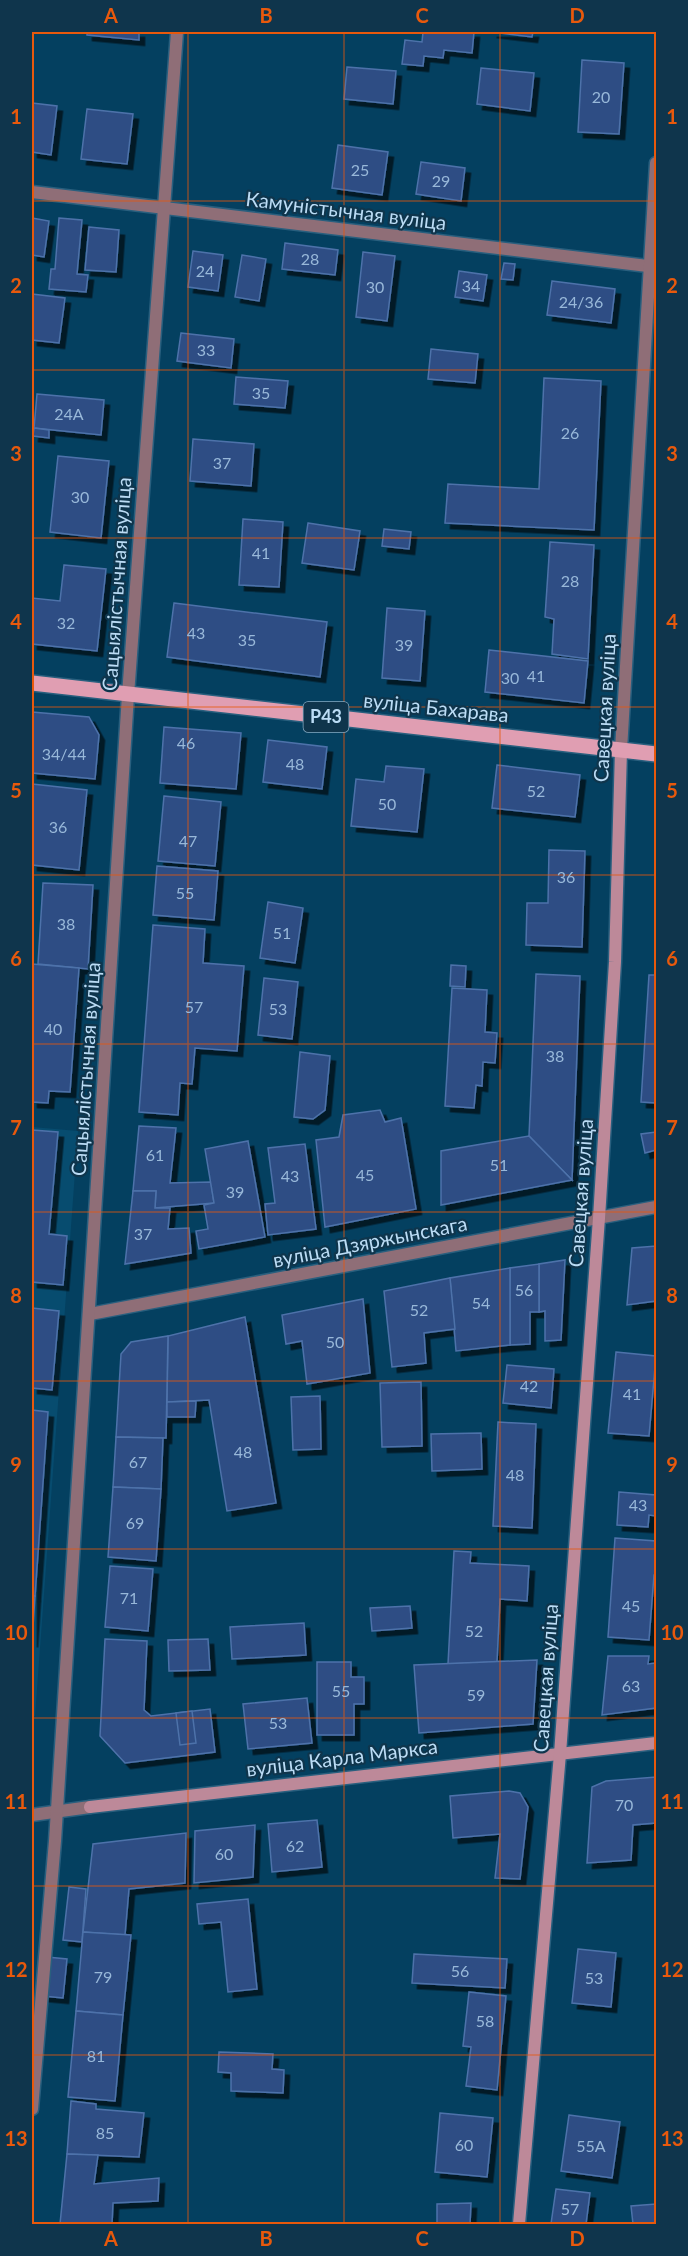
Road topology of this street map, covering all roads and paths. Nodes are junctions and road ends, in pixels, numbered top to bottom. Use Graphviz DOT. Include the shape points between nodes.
graph roads {
  1 [pos="177,32"];
  2 [pos="657,163"];
  3 [pos="32,192"];
  4 [pos="164,209"];
  5 [pos="654,267"];
  6 [pos="32,683"];
  7 [pos="128,695"];
  8 [pos="621,750"];
  9 [pos="657,754"];
  10 [pos="657,1207"];
  11 [pos="599,1218"];
  12 [pos="90,1314"];
  13 [pos="657,1743"];
  14 [pos="560,1754"];
  15 [pos="57,1811"];
  16 [pos="32,1815"];
  17 [pos="32,2109"];
  18 [pos="519,2224"];
  1 -- 4 [label="street, Сацыялістычная вуліца"];
  2 -- 5 [label="street, Савецкая вуліца"];
  3 -- 4 [label="street, Камуністычная вуліца"];
  4 -- 5 [label="street, Камуністычная вуліца"];
  4 -- 7 [label="street, Сацыялістычная вуліца"];
  5 -- 8 [label="street, Савецкая вуліца"];
  6 -- 7 [label="main road, вуліца Бахарава / Р43"];
  7 -- 8 [label="main road, вуліца Бахарава / Р43"];
  7 -- 12 [label="street, Сацыялістычная вуліца"];
  8 -- 9 [label="main road, вуліца Бахарава / Р43"];
  8 -- 11 [label="street, Савецкая вуліца" via="615,962"];
  10 -- 11 [label="street, вуліца Дзяржынскага"];
  11 -- 12 [label="street, вуліца Дзяржынскага"];
  11 -- 14 [label="street, Савецкая вуліца"];
  12 -- 15 [label="street, Сацыялістычная вуліца"];
  13 -- 14 [label="street, вуліца Карла Маркса"];
  14 -- 15 [label="street, вуліца Карла Маркса"];
  14 -- 18 [label="street, Савецкая вуліца"];
  15 -- 16 [label="street, вуліца Карла Маркса"];
  15 -- 17 [label="street, Сацыялістычная вуліца"];
}
